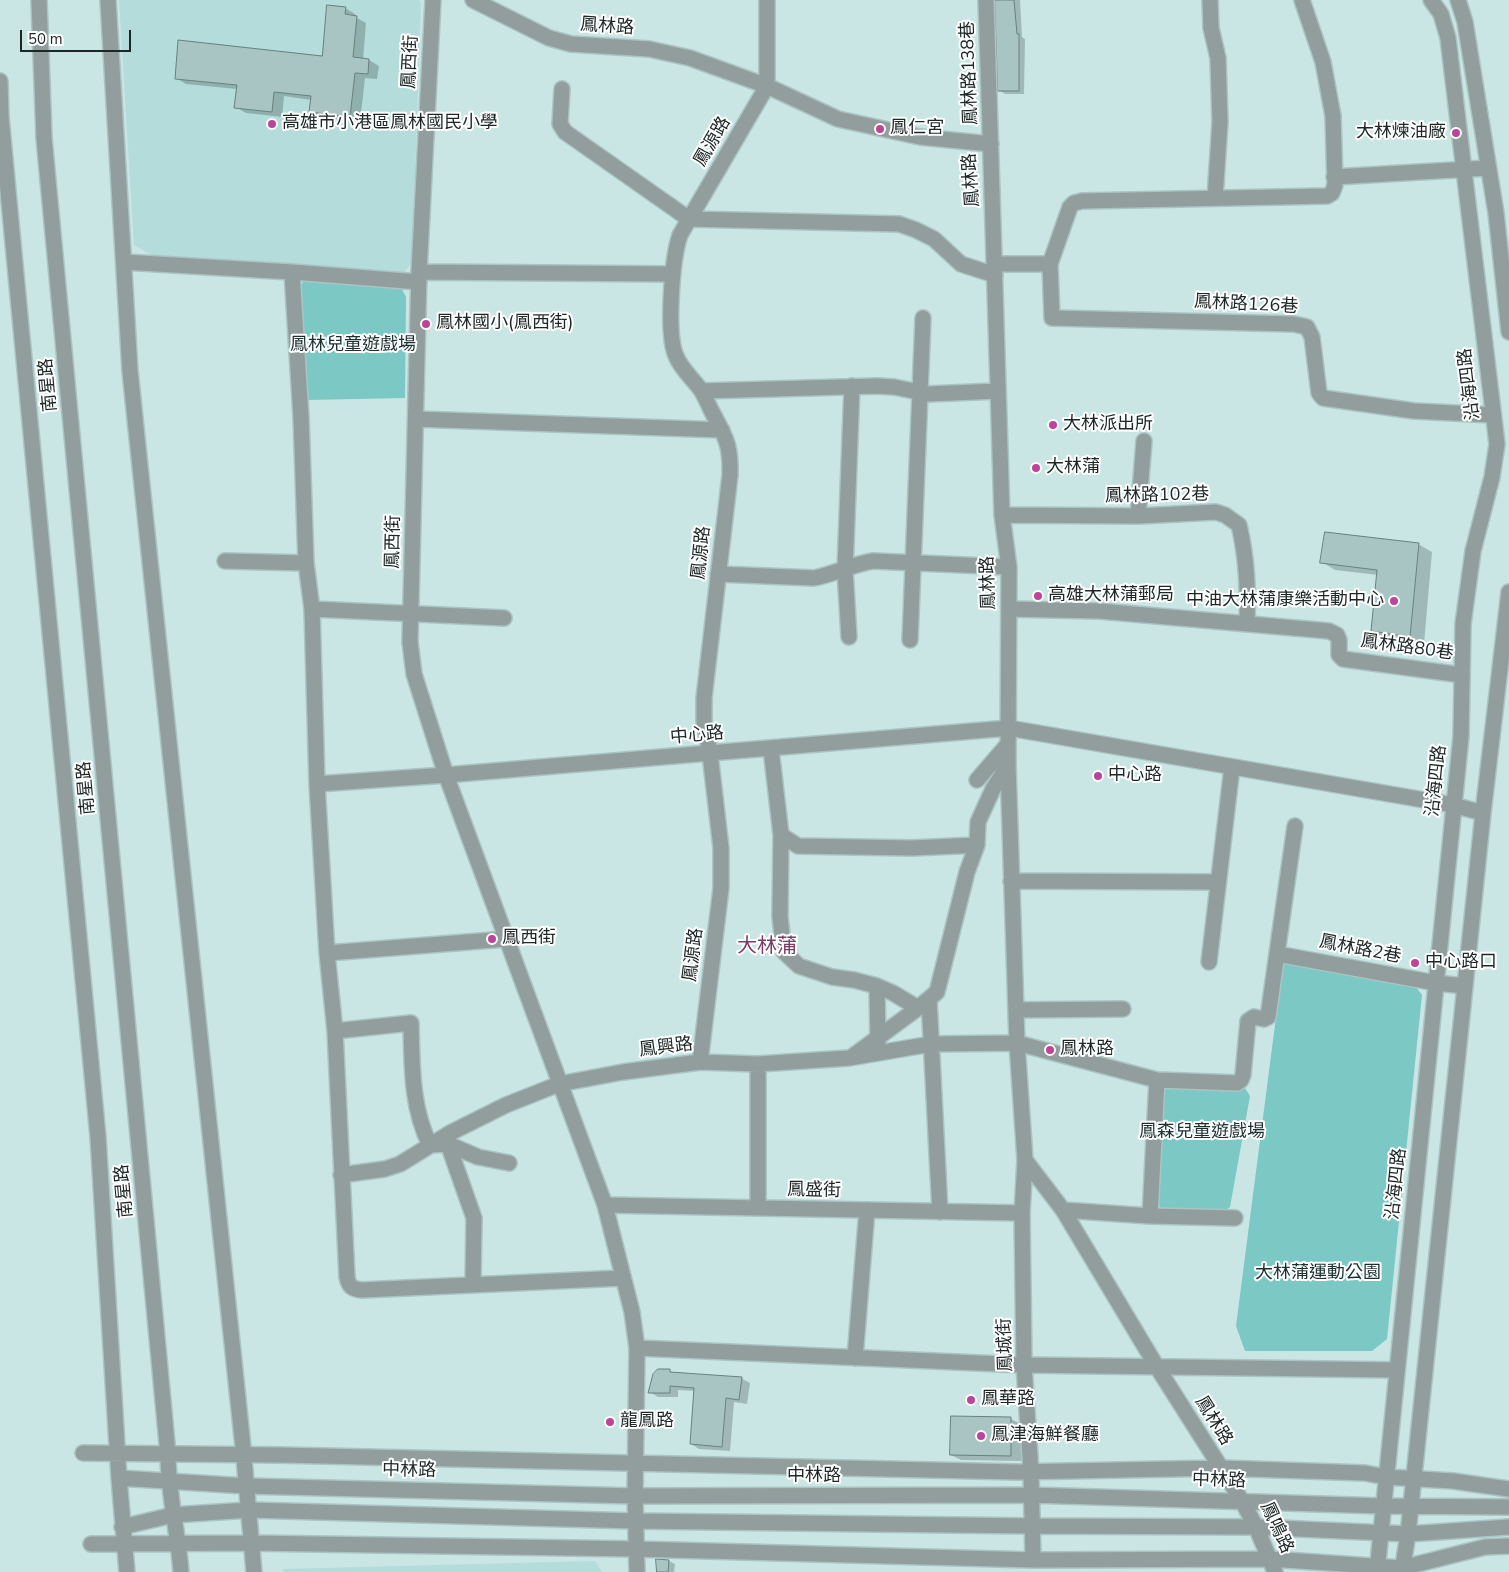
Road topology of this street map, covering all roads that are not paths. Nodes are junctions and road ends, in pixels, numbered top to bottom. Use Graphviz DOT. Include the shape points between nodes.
graph roads {
  1 [pos="39,0"];
  2 [pos="108,0"];
  3 [pos="433,0"];
  4 [pos="473,0"];
  5 [pos="767,0"];
  6 [pos="986,0"];
  7 [pos="1210,0"];
  8 [pos="1302,0"];
  9 [pos="1431,0"];
  10 [pos="1459,0"];
  11 [pos="0,81"];
  12 [pos="767,86"];
  13 [pos="562,89"];
  14 [pos="991,144"];
  15 [pos="1488,168"];
  16 [pos="1463,170"];
  17 [pos="1334,177"];
  18 [pos="1215,198"];
  19 [pos="1502,212"];
  20 [pos="689,219"];
  21 [pos="124,262"];
  22 [pos="1050,264"];
  23 [pos="995,269"];
  24 [pos="292,272"];
  25 [pos="673,274"];
  26 [pos="419,277"];
  27 [pos="923,318"];
  28 [pos="1509,332"];
  29 [pos="852,386"];
  30 [pos="702,391"];
  31 [pos="998,391"];
  32 [pos="920,393"];
  33 [pos="1493,415"];
  34 [pos="416,419"];
  35 [pos="722,430"];
  36 [pos="1144,441"];
  37 [pos="1002,515"];
  38 [pos="1138,516"];
  39 [pos="225,561"];
  40 [pos="913,562"];
  41 [pos="306,563"];
  42 [pos="1009,567"];
  43 [pos="845,570"];
  44 [pos="718,574"];
  45 [pos="1509,592"];
  46 [pos="312,609"];
  47 [pos="1009,609"];
  48 [pos="411,613"];
  49 [pos="504,618"];
  50 [pos="1247,624"];
  51 [pos="849,637"];
  52 [pos="910,640"];
  53 [pos="1462,674"];
  54 [pos="1009,728"];
  55 [pos="1008,744"];
  56 [pos="771,749"];
  57 [pos="710,754"];
  58 [pos="1008,765"];
  59 [pos="1232,767"];
  60 [pos="446,775"];
  61 [pos="977,780"];
  62 [pos="317,784"];
  63 [pos="1453,805"];
  64 [pos="1483,813"];
  65 [pos="1295,826"];
  66 [pos="781,835"];
  67 [pos="977,846"];
  68 [pos="1012,881"];
  69 [pos="1218,882"];
  70 [pos="506,939"];
  71 [pos="327,953"];
  72 [pos="1277,954"];
  73 [pos="1209,962"];
  74 [pos="1436,984"];
  75 [pos="877,986"];
  76 [pos="1465,986"];
  77 [pos="924,1004"];
  78 [pos="1016,1010"];
  79 [pos="1123,1010"];
  80 [pos="335,1031"];
  81 [pos="878,1037"];
  82 [pos="1017,1043"];
  83 [pos="931,1044"];
  84 [pos="878,1053"];
  85 [pos="849,1058"];
  86 [pos="700,1062"];
  87 [pos="758,1064"];
  88 [pos="1157,1080"];
  89 [pos="559,1084"];
  90 [pos="448,1144"];
  91 [pos="430,1145"];
  92 [pos="1025,1160"];
  93 [pos="509,1162"];
  94 [pos="340,1175"];
  95 [pos="605,1205"];
  96 [pos="758,1208"];
  97 [pos="866,1210"];
  98 [pos="1063,1210"];
  99 [pos="940,1212"];
  100 [pos="1022,1213"];
  101 [pos="1150,1216"];
  102 [pos="1235,1218"];
  103 [pos="624,1278"];
  104 [pos="474,1285"];
  105 [pos="637,1348"];
  106 [pos="856,1358"];
  107 [pos="1024,1365"];
  108 [pos="1157,1367"];
  109 [pos="1397,1370"];
  110 [pos="83,1453"];
  111 [pos="117,1453"];
  112 [pos="168,1454"];
  113 [pos="243,1454"];
  114 [pos="635,1462"];
  115 [pos="1221,1468"];
  116 [pos="1031,1472"];
  117 [pos="1386,1477"];
  118 [pos="119,1478"];
  119 [pos="1413,1479"];
  120 [pos="168,1480"];
  121 [pos="246,1486"];
  122 [pos="1509,1489"];
  123 [pos="1030,1495"];
  124 [pos="634,1496"];
  125 [pos="1242,1501"];
  126 [pos="1383,1506"];
  127 [pos="1410,1506"];
  128 [pos="1509,1506"];
  129 [pos="249,1510"];
  130 [pos="173,1515"];
  131 [pos="635,1521"];
  132 [pos="1033,1526"];
  133 [pos="1509,1526"];
  134 [pos="122,1527"];
  135 [pos="1256,1527"];
  136 [pos="1382,1533"];
  137 [pos="1408,1534"];
  138 [pos="179,1543"];
  139 [pos="252,1543"];
  140 [pos="91,1544"];
  141 [pos="124,1544"];
  142 [pos="1509,1546"];
  143 [pos="635,1550"];
  144 [pos="1033,1560"];
  145 [pos="1273,1566"];
  146 [pos="1377,1569"];
  147 [pos="1402,1570"];
  148 [pos="127,1572"];
  149 [pos="181,1572"];
  150 [pos="254,1572"];
  151 [pos="637,1572"];
  1 -- 112 [label="street, 南星路" via="45,148"];
  2 -- 21 [label="street"];
  3 -- 26 [label="street, 鳳西街"];
  4 -- 12 [label="street, 鳳林路" via="549,38 571,44 649,49 690,58"];
  5 -- 12 [label="street"];
  6 -- 14 [label="street, 鳳林路138巷"];
  7 -- 18 [label="street" via="1211,28 1218,58 1220,122"];
  8 -- 17 [label="street" via="1323,62 1333,116"];
  9 -- 16 [label="street, 沿海四路" via="1448,38"];
  10 -- 15 [label="street"];
  11 -- 111 [label="street, 南星路" via="98,1137"];
  12 -- 14 [label="street, 鳳林路" via="838,119 920,137"];
  12 -- 20 [label="street, 鳳源路"];
  13 -- 20 [label="street" via="560,124 566,132"];
  14 -- 23 [label="street, 鳳林路"];
  15 -- 16 [label="street"];
  15 -- 19 [label="street"];
  16 -- 17 [label="street"];
  16 -- 33 [label="street, 沿海四路"];
  17 -- 18 [label="street" via="1335,185 1327,196"];
  18 -- 22 [label="street" via="1082,200 1074,203"];
  19 -- 28 [label="street"];
  20 -- 23 [label="street" via="899,224 934,239 961,264"];
  20 -- 25 [label="street, 鳳源路" via="675,248"];
  21 -- 24 [label="street"];
  21 -- 113 [label="street" via="130,371"];
  22 -- 23 [label="street"];
  22 -- 33 [label="street, 鳳林路126巷" via="1052,318 1294,324 1307,327 1312,337 1319,393 1323,398 1414,411"];
  23 -- 31 [label="street, 鳳林路"];
  24 -- 26 [label="street"];
  24 -- 41 [label="street"];
  25 -- 26 [label="street"];
  25 -- 30 [label="street, 鳳源路" via="672,341 685,372"];
  26 -- 34 [label="street, 鳳西街"];
  27 -- 32 [label="street"];
  29 -- 30 [label="street"];
  29 -- 32 [label="street" via="894,387"];
  29 -- 43 [label="street"];
  30 -- 35 [label="street, 鳳源路"];
  31 -- 32 [label="street"];
  31 -- 37 [label="street, 鳳林路"];
  32 -- 40 [label="street"];
  33 -- 53 [label="street, 沿海四路" via="1496,444 1492,477 1473,551 1463,624"];
  34 -- 35 [label="street"];
  34 -- 48 [label="street, 鳳西街"];
  35 -- 44 [label="street, 鳳源路" via="730,455"];
  36 -- 38 [label="street"];
  37 -- 38 [label="street, 鳳林路102巷"];
  37 -- 42 [label="street, 鳳林路"];
  38 -- 50 [label="street, 鳳林路102巷" via="1216,512 1239,525 1248,587"];
  39 -- 41 [label="street"];
  40 -- 42 [label="street"];
  40 -- 43 [label="street" via="861,562"];
  40 -- 52 [label="street"];
  41 -- 46 [label="street"];
  42 -- 47 [label="street, 鳳林路"];
  43 -- 44 [label="street" via="814,578"];
  43 -- 51 [label="street"];
  44 -- 57 [label="street, 鳳源路" via="704,698"];
  45 -- 64 [label="street"];
  46 -- 48 [label="street"];
  46 -- 62 [label="street"];
  47 -- 50 [label="street, 鳳林路80巷" via="1099,611"];
  47 -- 54 [label="street, 鳳林路"];
  48 -- 49 [label="street"];
  48 -- 60 [label="street, 鳳西街" via="414,674"];
  50 -- 53 [label="street, 鳳林路80巷" via="1329,632 1337,635 1339,655 1344,659"];
  53 -- 63 [label="street, 沿海四路" via="1461,736"];
  54 -- 55 [label="street, 鳳林路"];
  54 -- 56 [label="street, 中心路"];
  54 -- 59 [label="street, 中心路"];
  55 -- 58 [label="street, 鳳林路"];
  55 -- 61 [label="street"];
  56 -- 57 [label="street, 中心路"];
  56 -- 66 [label="street"];
  57 -- 60 [label="street, 中心路"];
  57 -- 86 [label="street, 鳳源路" via="721,848 721,888"];
  58 -- 67 [label="street" via="978,822"];
  58 -- 68 [label="street, 鳳林路"];
  59 -- 63 [label="street, 中心路"];
  59 -- 69 [label="street"];
  60 -- 62 [label="street, 中心路"];
  60 -- 70 [label="street, 鳳西街"];
  62 -- 71 [label="street"];
  63 -- 64 [label="street, 中心路"];
  63 -- 74 [label="street, 沿海四路"];
  64 -- 76 [label="street"];
  65 -- 72 [label="street"];
  66 -- 67 [label="street" via="798,846"];
  66 -- 75 [label="street" via="780,917 784,952 799,966"];
  67 -- 77 [label="street" via="966,872 942,978 937,992"];
  68 -- 69 [label="street"];
  68 -- 78 [label="street, 鳳林路"];
  69 -- 73 [label="street"];
  70 -- 71 [label="street"];
  70 -- 89 [label="street, 鳳西街"];
  71 -- 80 [label="street"];
  72 -- 74 [label="street, 鳳林路2巷"];
  72 -- 88 [label="street" via="1268,1017 1254,1017 1248,1022 1241,1080 1237,1083"];
  74 -- 76 [label="street, 鳳林路2巷"];
  74 -- 109 [label="street, 沿海四路"];
  75 -- 77 [label="street"];
  75 -- 81 [label="street"];
  76 -- 119 [label="street"];
  77 -- 81 [label="street"];
  77 -- 83 [label="street"];
  78 -- 79 [label="street"];
  78 -- 82 [label="street, 鳳林路"];
  80 -- 91 [label="street" via="411,1023 413,1085"];
  80 -- 94 [label="street"];
  81 -- 84 [label="street"];
  81 -- 85 [label="street"];
  82 -- 83 [label="street, 鳳興路"];
  82 -- 88 [label="street"];
  82 -- 92 [label="street, 鳳林路"];
  83 -- 84 [label="street, 鳳興路"];
  83 -- 99 [label="street"];
  84 -- 85 [label="street, 鳳興路"];
  85 -- 87 [label="street, 鳳興路"];
  86 -- 87 [label="street, 鳳興路"];
  86 -- 89 [label="street, 鳳興路"];
  87 -- 96 [label="street"];
  88 -- 101 [label="street"];
  89 -- 91 [label="street, 鳳興路" via="506,1105"];
  89 -- 95 [label="street, 鳳西街"];
  90 -- 91 [label="street"];
  90 -- 93 [label="street" via="478,1157"];
  90 -- 104 [label="street" via="474,1218"];
  91 -- 94 [label="street, 鳳興路" via="386,1169"];
  92 -- 98 [label="street, 鳳林路"];
  92 -- 100 [label="street, 鳳城街"];
  94 -- 104 [label="street" via="347,1277 353,1289"];
  95 -- 96 [label="street, 鳳盛街"];
  95 -- 103 [label="street, 鳳西街"];
  96 -- 97 [label="street, 鳳盛街"];
  97 -- 99 [label="street, 鳳盛街"];
  97 -- 106 [label="street"];
  98 -- 101 [label="street"];
  98 -- 108 [label="street, 鳳林路"];
  99 -- 100 [label="street, 鳳盛街"];
  100 -- 107 [label="street, 鳳城街"];
  101 -- 102 [label="street"];
  103 -- 104 [label="street"];
  103 -- 105 [label="street, 鳳西街"];
  105 -- 106 [label="street"];
  105 -- 114 [label="street"];
  106 -- 107 [label="street"];
  107 -- 108 [label="street"];
  107 -- 116 [label="street, 鳳城街"];
  108 -- 109 [label="street"];
  108 -- 115 [label="street, 鳳林路"];
  109 -- 117 [label="street, 沿海四路"];
  110 -- 111 [label="street, 中林路"];
  111 -- 112 [label="street, 中林路"];
  111 -- 118 [label="street, 南星路"];
  112 -- 113 [label="street, 中林路"];
  112 -- 120 [label="street, 南星路"];
  113 -- 114 [label="street, 中林路"];
  113 -- 121 [label="street"];
  114 -- 116 [label="street, 中林路"];
  114 -- 124 [label="street"];
  115 -- 116 [label="street, 中林路"];
  115 -- 117 [label="street, 中林路" via="1365,1473"];
  115 -- 125 [label="street, 鳳林路"];
  116 -- 123 [label="street, 鳳城街"];
  117 -- 119 [label="street, 中林路"];
  117 -- 126 [label="street, 沿海四路"];
  118 -- 120 [label="street, 中林路"];
  118 -- 134 [label="street, 南星路"];
  119 -- 122 [label="street, 中林路"];
  119 -- 127 [label="street"];
  120 -- 121 [label="street, 中林路"];
  120 -- 130 [label="street, 南星路"];
  121 -- 124 [label="street, 中林路"];
  121 -- 129 [label="street"];
  123 -- 124 [label="street, 中林路"];
  123 -- 125 [label="street, 中林路"];
  123 -- 132 [label="street, 鳳城街"];
  124 -- 131 [label="street"];
  125 -- 126 [label="street, 中林路"];
  125 -- 135 [label="street, 鳳鳴路"];
  126 -- 127 [label="street, 中林路"];
  126 -- 136 [label="street, 沿海四路"];
  127 -- 128 [label="street, 中林路"];
  127 -- 137 [label="street"];
  129 -- 130 [label="street"];
  129 -- 131 [label="street"];
  129 -- 139 [label="street"];
  130 -- 134 [label="street"];
  130 -- 138 [label="street, 南星路"];
  131 -- 132 [label="street"];
  131 -- 143 [label="street"];
  132 -- 135 [label="street"];
  132 -- 144 [label="street, 鳳城街"];
  133 -- 137 [label="street"];
  134 -- 141 [label="street, 南星路"];
  135 -- 136 [label="street"];
  135 -- 145 [label="street, 鳳鳴路"];
  136 -- 137 [label="street"];
  136 -- 146 [label="street, 沿海四路"];
  137 -- 147 [label="street"];
  138 -- 139 [label="street"];
  138 -- 141 [label="street"];
  138 -- 149 [label="street, 南星路"];
  139 -- 143 [label="street"];
  139 -- 150 [label="street"];
  140 -- 141 [label="street"];
  141 -- 148 [label="street, 南星路"];
  142 -- 147 [label="street" via="1485,1547"];
  143 -- 144 [label="street"];
  143 -- 151 [label="street"];
  144 -- 145 [label="street"];
  145 -- 146 [label="street"];
  146 -- 147 [label="street"];
}
